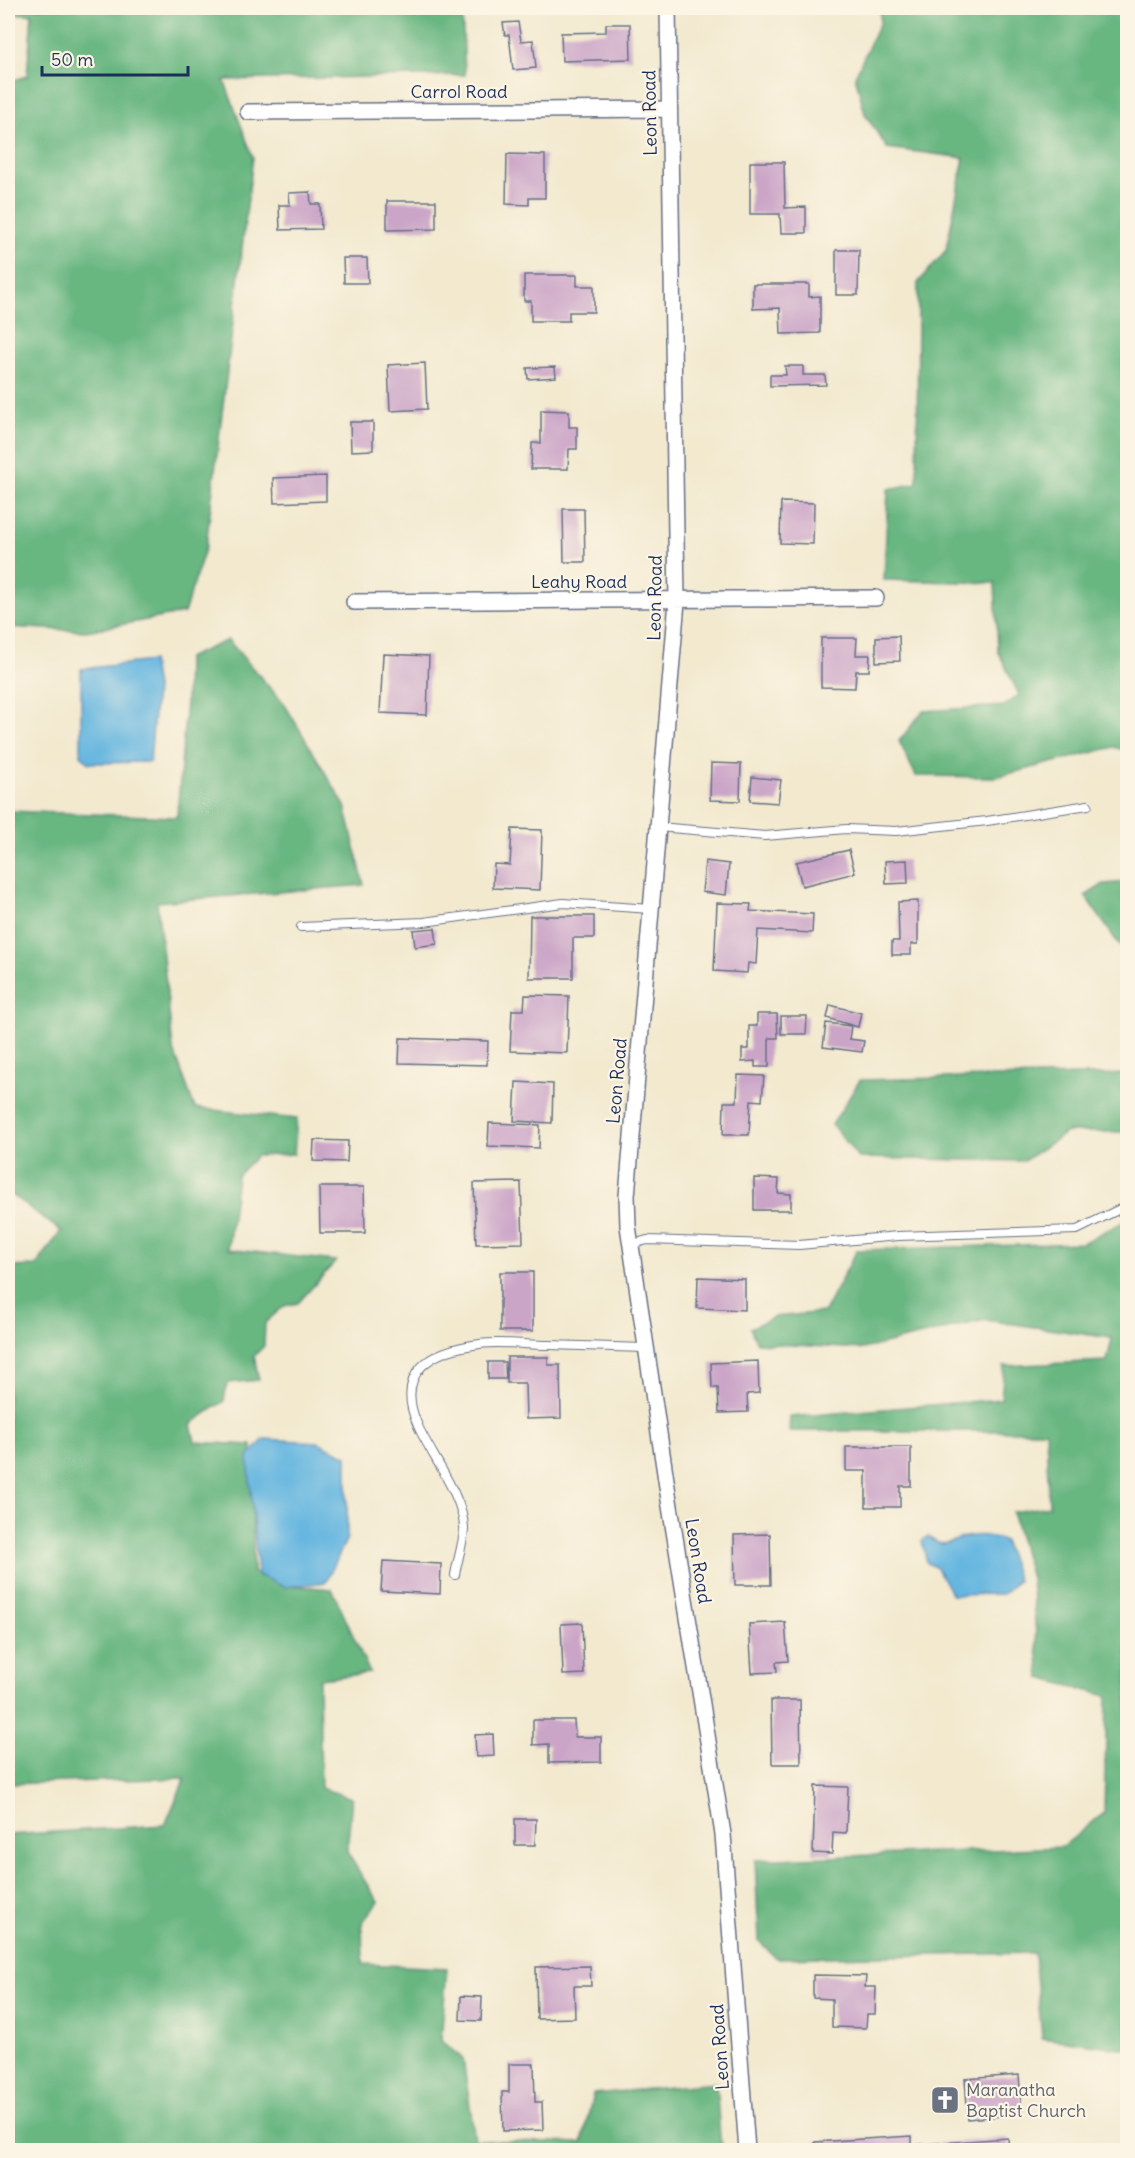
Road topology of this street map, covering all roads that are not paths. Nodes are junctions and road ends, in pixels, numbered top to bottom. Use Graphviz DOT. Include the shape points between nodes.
graph roads {
  1 [pos="668,8"];
  2 [pos="669,109"];
  3 [pos="248,112"];
  4 [pos="876,598"];
  5 [pos="677,601"];
  6 [pos="354,602"];
  7 [pos="1088,805"];
  8 [pos="658,827"];
  9 [pos="651,909"];
  10 [pos="301,927"];
  11 [pos="1128,1205"];
  12 [pos="630,1245"];
  13 [pos="645,1348"];
  14 [pos="455,1575"];
  15 [pos="747,2151"];
  1 -- 2 [label="street, Leon Road"];
  2 -- 3 [label="street, Carrol Road"];
  2 -- 5 [label="street, Leon Road"];
  4 -- 5 [label="street, Leahy Road"];
  5 -- 6 [label="street, Leahy Road"];
  5 -- 8 [label="street, Leon Road"];
  7 -- 8 [label="lane" via="896,831 846,829 765,836"];
  8 -- 9 [label="street, Leon Road"];
  9 -- 10 [label="lane" via="563,903 424,922"];
  9 -- 12 [label="street, Leon Road" via="627,1196"];
  11 -- 12 [label="lane" via="1077,1230 898,1236 799,1245 647,1240"];
  12 -- 13 [label="street, Leon Road"];
  13 -- 14 [label="lane" via="480,1344 430,1358 417,1370 410,1387 410,1403 450,1486 464,1530"];
  13 -- 15 [label="street, Leon Road" via="723,1834"];
}
